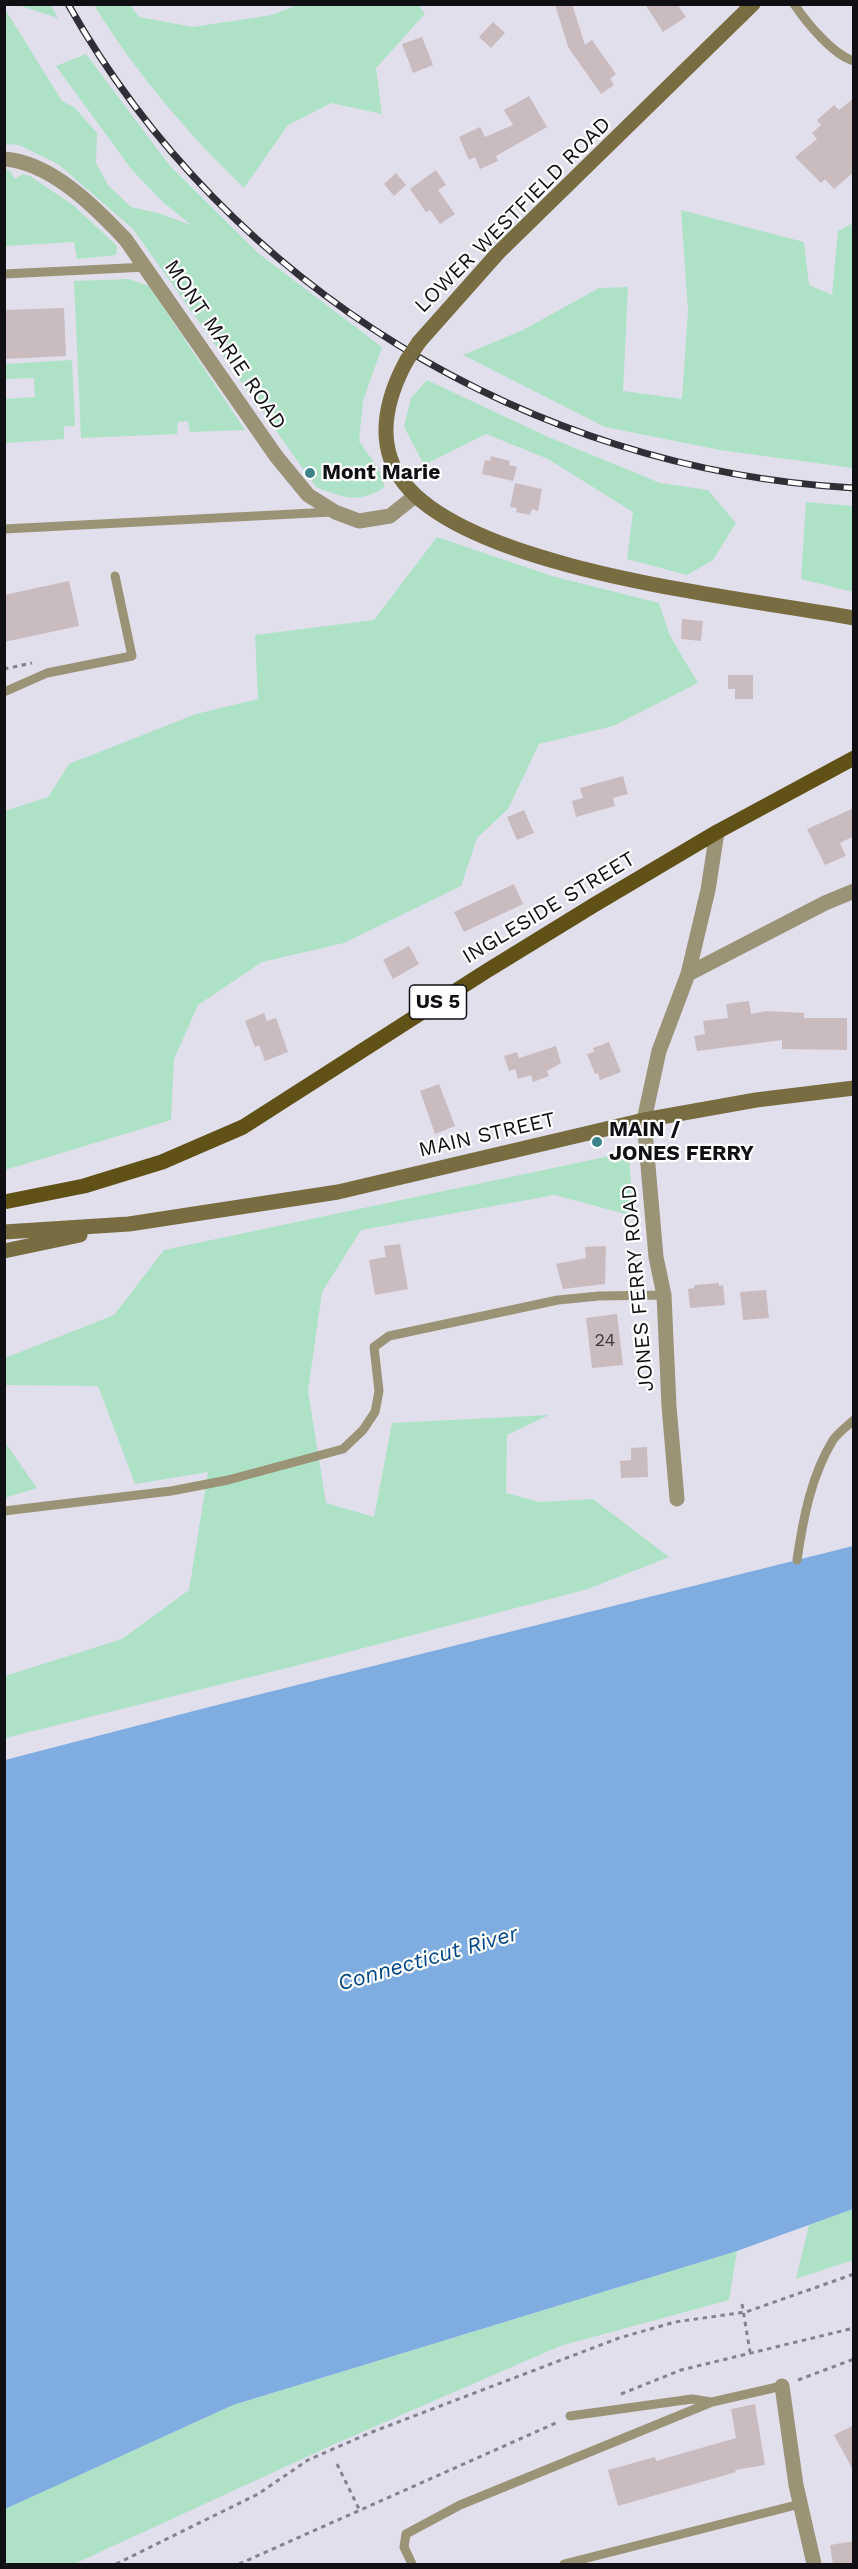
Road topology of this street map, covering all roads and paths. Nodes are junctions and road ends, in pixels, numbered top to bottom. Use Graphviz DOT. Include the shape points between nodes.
graph roads {
  1 [pos="753,4"];
  2 [pos="794,4"];
  3 [pos="854,61"];
  4 [pos="4,159"];
  5 [pos="147,267"];
  6 [pos="4,274"];
  7 [pos="415,496"];
  8 [pos="335,512"];
  9 [pos="4,529"];
  10 [pos="115,576"];
  11 [pos="854,618"];
  12 [pos="33,663"];
  13 [pos="4,669"];
  14 [pos="4,692"];
  15 [pos="854,758"];
  16 [pos="717,832"];
  17 [pos="854,891"];
  18 [pos="688,974"];
  19 [pos="854,1088"];
  20 [pos="644,1120"];
  21 [pos="4,1202"];
  22 [pos="129,1224"];
  23 [pos="4,1232"];
  24 [pos="4,1251"];
  25 [pos="664,1295"];
  26 [pos="854,1420"];
  27 [pos="677,1499"];
  28 [pos="4,1512"];
  29 [pos="797,1560"];
  30 [pos="854,2274"];
  31 [pos="742,2304"];
  32 [pos="854,2328"];
  33 [pos="750,2352"];
  34 [pos="854,2359"];
  35 [pos="783,2386"];
  36 [pos="616,2396"];
  37 [pos="712,2402"];
  38 [pos="570,2416"];
  39 [pos="337,2464"];
  40 [pos="800,2504"];
  41 [pos="360,2511"];
  42 [pos="116,2565"];
  43 [pos="239,2565"];
  44 [pos="412,2565"];
  45 [pos="564,2565"];
  46 [pos="814,2565"];
  1 -- 7 [label="street, LOWER WESTFIELD ROAD, bridge" via="498,253 419,342 397,378 386,418 393,464"];
  2 -- 3 [label="lane" via="816,32 845,59"];
  4 -- 5 [label="street, MONT MARIE ROAD" via="38,168 75,193 126,240"];
  5 -- 6 [label="lane"];
  5 -- 8 [label="street, MONT MARIE ROAD" via="276,456 308,495"];
  7 -- 8 [label="street, MONT MARIE ROAD" via="380,519 359,521"];
  7 -- 11 [label="street, LOWER WESTFIELD ROAD" via="474,532 565,564 650,583"];
  8 -- 9 [label="lane"];
  10 -- 14 [label="lane" via="132,656 47,674"];
  12 -- 13 [label="path"];
  15 -- 16 [label="main road, INGLESIDE STREET / US 5"];
  16 -- 18 [label="street, JONES FERRY ROAD"];
  16 -- 21 [label="main road, INGLESIDE STREET / US 5" via="484,972 243,1127 162,1162 84,1186"];
  17 -- 18 [label="street"];
  18 -- 20 [label="street, JONES FERRY ROAD" via="659,1051"];
  19 -- 20 [label="street, MAIN STREET"];
  20 -- 22 [label="street, MAIN STREET" via="338,1192"];
  20 -- 25 [label="street, JONES FERRY ROAD" via="656,1257"];
  22 -- 23 [label="street, MAIN STREET"];
  22 -- 24 [label="street, MAIN STREET"];
  25 -- 27 [label="street, JONES FERRY ROAD"];
  25 -- 28 [label="lane" via="558,1300 389,1336 374,1347 379,1391 375,1412 343,1449 205,1485"];
  26 -- 29 [label="lane" via="834,1438 814,1485 803,1515"];
  30 -- 42 [label="path" via="746,2312 675,2322 619,2338 372,2433 308,2460 258,2494"];
  31 -- 33 [label="path, bridge"];
  32 -- 33 [label="path"];
  33 -- 36 [label="path" via="681,2370"];
  34 -- 35 [label="path"];
  35 -- 37 [label="lane"];
  35 -- 40 [label="street"];
  37 -- 38 [label="lane" via="692,2399"];
  37 -- 44 [label="lane" via="460,2505 406,2534 404,2547"];
  38 -- 41 [label="path"];
  39 -- 41 [label="path"];
  40 -- 45 [label="lane"];
  40 -- 46 [label="street"];
  41 -- 43 [label="path"];
}
